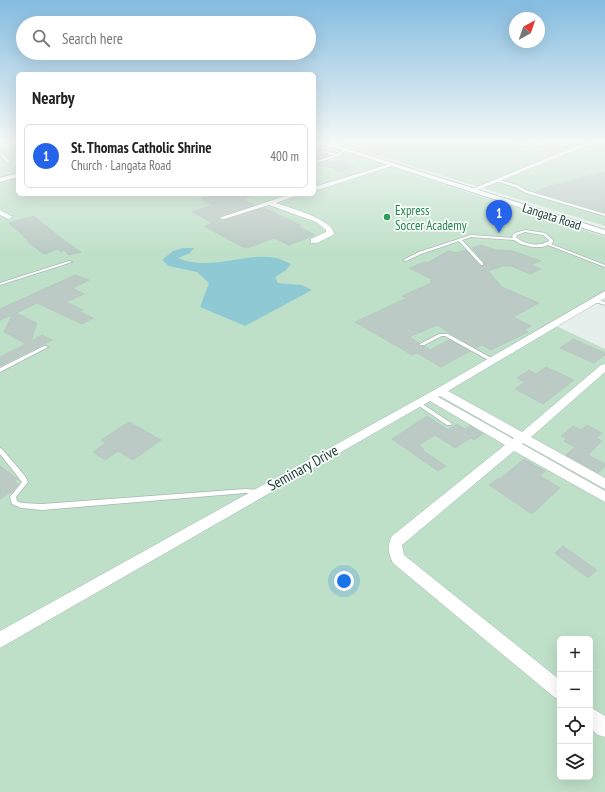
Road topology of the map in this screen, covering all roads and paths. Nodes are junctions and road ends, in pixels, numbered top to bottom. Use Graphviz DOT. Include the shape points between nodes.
graph roads {
  1 [pos="350,178"];
  2 [pos="433,178"];
  3 [pos="502,178"];
  4 [pos="497,180"];
  5 [pos="316,188"];
  6 [pos="472,190"];
  7 [pos="292,196"];
  8 [pos="269,203"];
  9 [pos="0,212"];
  10 [pos="605,215"];
  11 [pos="9,217"];
  12 [pos="222,218"];
  13 [pos="605,233"];
  14 [pos="515,238"];
  15 [pos="460,240"];
  16 [pos="314,241"];
  17 [pos="548,244"];
  18 [pos="405,260"];
  19 [pos="70,262"];
  20 [pos="482,264"];
  21 [pos="605,266"];
  22 [pos="0,284"];
  23 [pos="603,298"];
  24 [pos="422,344"];
  25 [pos="46,347"];
  26 [pos="492,360"];
  27 [pos="605,367"];
  28 [pos="0,370"];
  29 [pos="435,394"];
  30 [pos="418,404"];
  31 [pos="449,424"];
  32 [pos="518,441"];
  33 [pos="0,450"];
  34 [pos="605,484"];
  35 [pos="261,492"];
  36 [pos="605,497"];
  37 [pos="0,640"];
  38 [pos="557,689"];
  39 [pos="593,718"];
  40 [pos="605,728"];
  1 -- 5 [label="street"];
  2 -- 6 [label="main road, Langata Road"];
  3 -- 4 [label="street"];
  4 -- 6 [label="street"];
  4 -- 10 [label="lane" via="527,192"];
  6 -- 13 [label="main road, Langata Road"];
  7 -- 8 [label="street"];
  8 -- 12 [label="street"];
  8 -- 16 [label="street" via="318,221 329,229 330,233"];
  9 -- 11 [label="street"];
  14 -- 15 [label="lane" via="476,236"];
  14 -- 17 [label="lane" via="530,245"];
  14 -- 17 [label="lane" via="516,234 532,231 549,237 551,240"];
  15 -- 18 [label="lane"];
  15 -- 20 [label="lane"];
  17 -- 21 [label="lane"];
  19 -- 22 [label="lane"];
  23 -- 26 [label="street, Seminary Drive"];
  24 -- 26 [label="lane" via="446,335"];
  25 -- 28 [label="lane"];
  26 -- 29 [label="street, Seminary Drive"];
  27 -- 32 [label="street"];
  29 -- 30 [label="street, Seminary Drive"];
  29 -- 32 [label="street" via="498,437"];
  30 -- 31 [label="lane"];
  30 -- 35 [label="street, Seminary Drive"];
  32 -- 34 [label="street"];
  32 -- 36 [label="street"];
  32 -- 38 [label="street" via="397,540 394,551 398,559"];
  33 -- 35 [label="lane" via="23,478 24,482 13,497 14,502 21,505 42,507 245,491"];
  35 -- 37 [label="street, Seminary Drive"];
  39 -- 40 [label="street"];
}
